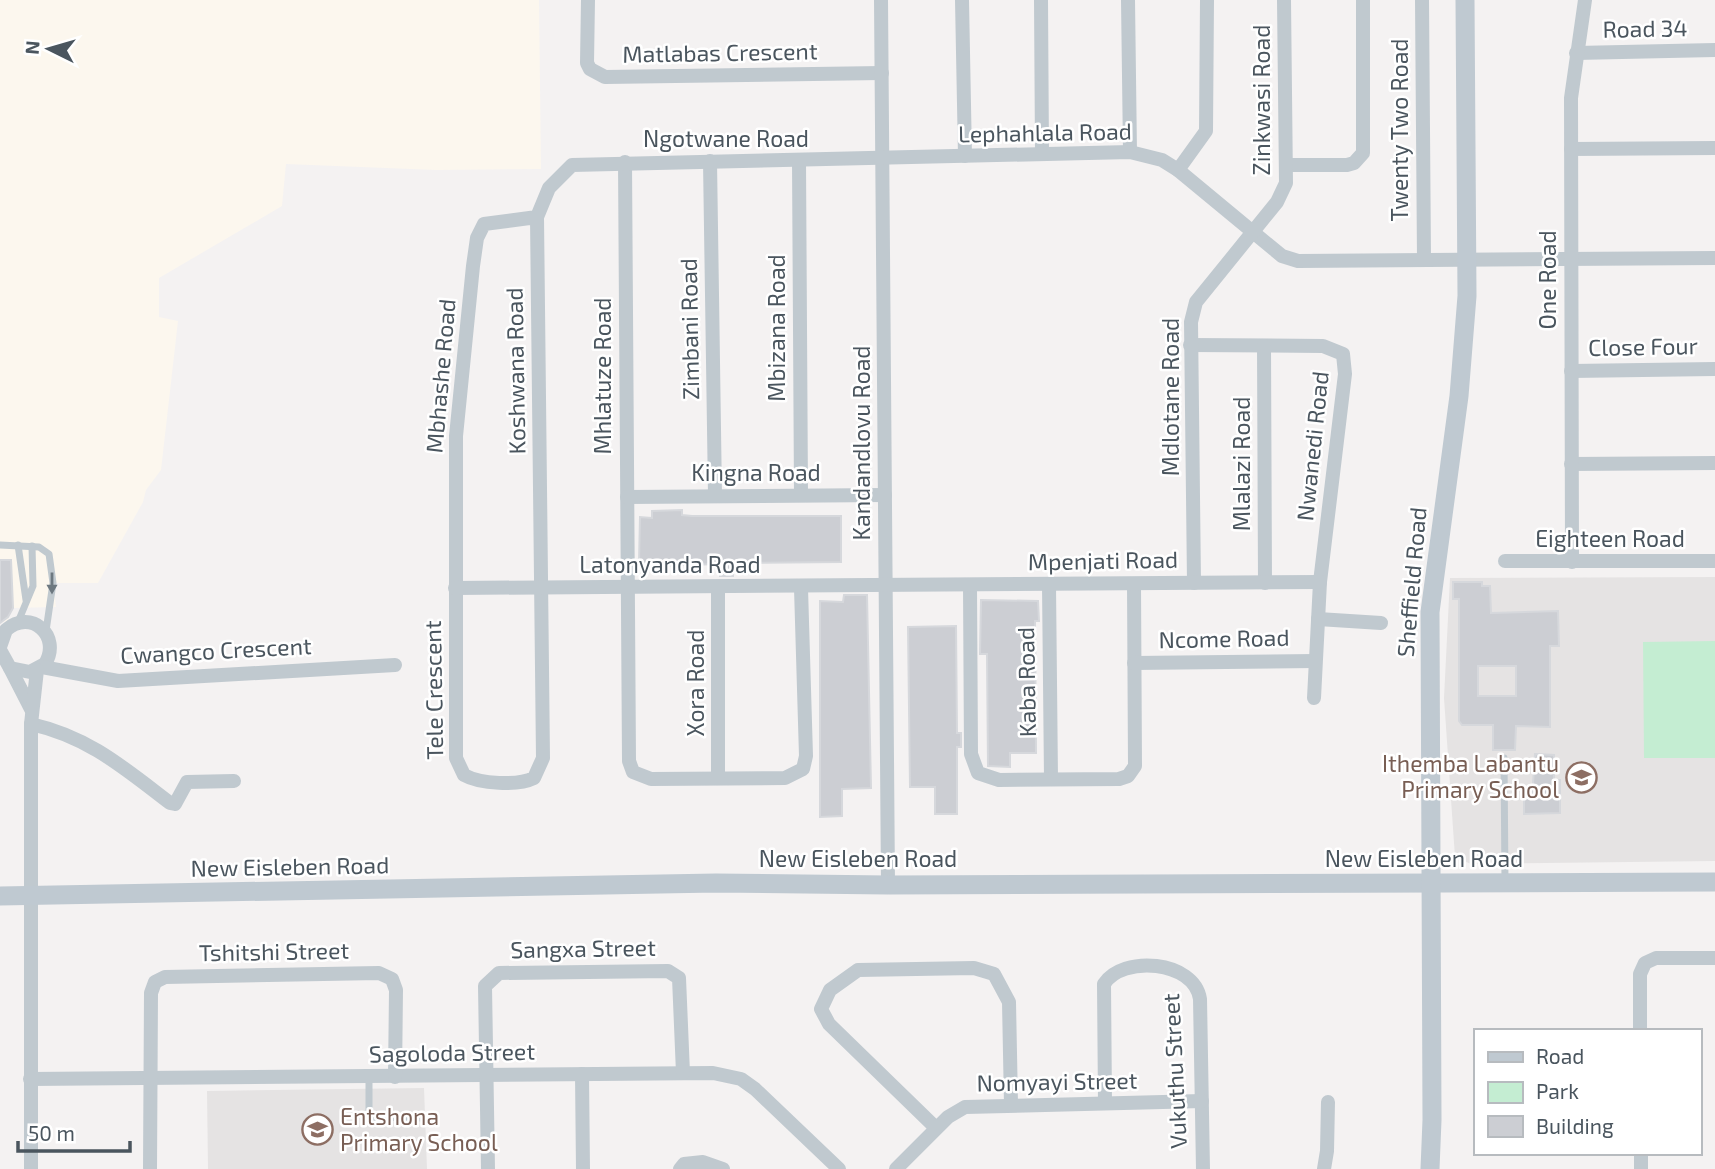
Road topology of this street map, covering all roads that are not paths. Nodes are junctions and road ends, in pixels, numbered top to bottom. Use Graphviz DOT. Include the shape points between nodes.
graph roads {
  1 [pos="588,0"];
  2 [pos="881,0"];
  3 [pos="962,0"];
  4 [pos="1041,0"];
  5 [pos="1128,0"];
  6 [pos="1207,0"];
  7 [pos="1284,0"];
  8 [pos="1363,0"];
  9 [pos="1422,0"];
  10 [pos="1465,0"];
  11 [pos="1585,0"];
  12 [pos="1715,50"];
  13 [pos="1576,53"];
  14 [pos="882,73"];
  15 [pos="1715,148"];
  16 [pos="1571,149"];
  17 [pos="1130,152"];
  18 [pos="1042,153"];
  19 [pos="965,156"];
  20 [pos="882,159"];
  21 [pos="710,161"];
  22 [pos="799,161"];
  23 [pos="625,163"];
  24 [pos="572,165"];
  25 [pos="1287,165"];
  26 [pos="1178,170"];
  27 [pos="537,217"];
  28 [pos="1254,232"];
  29 [pos="1715,258"];
  30 [pos="1571,259"];
  31 [pos="1424,260"];
  32 [pos="1467,260"];
  33 [pos="1190,345"];
  34 [pos="1264,346"];
  35 [pos="1715,369"];
  36 [pos="1571,370"];
  37 [pos="1715,463"];
  38 [pos="1571,464"];
  39 [pos="801,494"];
  40 [pos="715,495"];
  41 [pos="885,495"];
  42 [pos="627,497"];
  43 [pos="0,545"];
  44 [pos="18,545"];
  45 [pos="32,546"];
  46 [pos="1505,561"];
  47 [pos="1715,561"];
  48 [pos="1572,562"];
  49 [pos="1321,582"];
  50 [pos="1194,583"];
  51 [pos="1265,583"];
  52 [pos="1134,584"];
  53 [pos="1049,585"];
  54 [pos="970,586"];
  55 [pos="885,587"];
  56 [pos="455,588"];
  57 [pos="541,588"];
  58 [pos="628,588"];
  59 [pos="718,588"];
  60 [pos="801,588"];
  61 [pos="27,602"];
  62 [pos="1318,619"];
  63 [pos="1381,623"];
  64 [pos="8,628"];
  65 [pos="46,632"];
  66 [pos="2,655"];
  67 [pos="1315,661"];
  68 [pos="1134,663"];
  69 [pos="395,665"];
  70 [pos="39,669"];
  71 [pos="1314,698"];
  72 [pos="31,717"];
  73 [pos="1504,758"];
  74 [pos="718,777"];
  75 [pos="1051,779"];
  76 [pos="234,781"];
  77 [pos="1715,881"];
  78 [pos="1505,883"];
  79 [pos="888,885"];
  80 [pos="1431,885"];
  81 [pos="30,896"];
  82 [pos="0,897"];
  83 [pos="1715,958"];
  84 [pos="1640,1029"];
  85 [pos="682,1073"];
  86 [pos="582,1074"];
  87 [pos="486,1075"];
  88 [pos="369,1077"];
  89 [pos="395,1077"];
  90 [pos="149,1078"];
  91 [pos="30,1079"];
  92 [pos="1202,1101"];
  93 [pos="1328,1102"];
  94 [pos="1105,1103"];
  95 [pos="1011,1104"];
  96 [pos="422,1118"];
  97 [pos="936,1128"];
  98 [pos="31,1169"];
  99 [pos="150,1169"];
  100 [pos="488,1169"];
  101 [pos="583,1169"];
  102 [pos="680,1169"];
  103 [pos="723,1169"];
  104 [pos="839,1169"];
  105 [pos="896,1169"];
  106 [pos="1203,1169"];
  107 [pos="1324,1169"];
  108 [pos="1430,1169"];
  1 -- 14 [label="street, Matlabas Crescent" via="587,63 605,77"];
  2 -- 14 [label="street, Kandandlovu Road"];
  3 -- 19 [label="street"];
  4 -- 18 [label="street"];
  5 -- 17 [label="street"];
  6 -- 26 [label="street" via="1206,131"];
  7 -- 25 [label="street, Zinkwasi Road"];
  8 -- 25 [label="street" via="1363,153 1347,165"];
  9 -- 31 [label="street, Twenty Two Road"];
  10 -- 32 [label="main road, Sheffield Road"];
  11 -- 13 [label="street, One Road"];
  12 -- 13 [label="street, Road 34"];
  13 -- 16 [label="street, One Road"];
  14 -- 20 [label="street, Kandandlovu Road"];
  15 -- 16 [label="street"];
  16 -- 30 [label="street, One Road"];
  17 -- 18 [label="street, Lephahlala Road"];
  17 -- 26 [label="street, Lephahlala Road" via="1162,160"];
  18 -- 19 [label="street, Lephahlala Road"];
  19 -- 20 [label="street, Lephahlala Road"];
  20 -- 22 [label="street, Ngotwane Road"];
  20 -- 41 [label="street, Kandandlovu Road"];
  21 -- 22 [label="street, Ngotwane Road"];
  21 -- 23 [label="street, Ngotwane Road"];
  21 -- 40 [label="street, Zimbani Road"];
  22 -- 39 [label="street, Mbizana Road"];
  23 -- 24 [label="street, Ngotwane Road"];
  23 -- 42 [label="street, Mhlatuze Road"];
  24 -- 27 [label="street, Koshwana Road" via="549,188"];
  25 -- 28 [label="street, Zinkwasi Road" via="1282,193"];
  26 -- 28 [label="street, Lephahlala Road"];
  27 -- 56 [label="street, Mbhashe Road" via="489,222 477,238 456,436"];
  27 -- 57 [label="street, Koshwana Road"];
  28 -- 31 [label="street, Lephahlala Road" via="1282,256 1298,261"];
  28 -- 33 [label="street, Mdlotane Road" via="1196,302"];
  29 -- 30 [label="street, Lephahlala Road"];
  30 -- 32 [label="street, Lephahlala Road"];
  30 -- 36 [label="street, One Road"];
  31 -- 32 [label="street, Lephahlala Road"];
  32 -- 80 [label="main road, Sheffield Road" via="1459,396 1430,612"];
  33 -- 34 [label="street, Nwanedi Road"];
  33 -- 50 [label="street, Mdlotane Road"];
  34 -- 49 [label="street, Nwanedi Road" via="1323,346 1338,350 1345,361"];
  34 -- 51 [label="street, Mlalazi Road"];
  35 -- 36 [label="street, Close Four"];
  36 -- 38 [label="street, One Road"];
  37 -- 38 [label="street"];
  38 -- 48 [label="street, One Road"];
  39 -- 40 [label="street, Kingna Road"];
  39 -- 41 [label="street, Kingna Road"];
  40 -- 42 [label="street, Kingna Road"];
  41 -- 55 [label="street, Kandandlovu Road"];
  42 -- 58 [label="street, Mhlatuze Road"];
  43 -- 44 [label="lane"];
  44 -- 45 [label="lane"];
  44 -- 61 [label="lane"];
  45 -- 61 [label="lane" via="33,586"];
  45 -- 65 [label="lane, one-way" via="47,550 51,559 53,583"];
  46 -- 48 [label="street, Eighteen Road"];
  47 -- 48 [label="street, Eighteen Road"];
  49 -- 51 [label="street, Mpenjati Road"];
  49 -- 62 [label="street, Nwanedi Road"];
  50 -- 51 [label="street, Mpenjati Road"];
  50 -- 52 [label="street, Mpenjati Road"];
  52 -- 53 [label="street, Mpenjati Road"];
  52 -- 68 [label="street"];
  53 -- 54 [label="street, Mpenjati Road"];
  53 -- 75 [label="street, Kaba Road"];
  54 -- 55 [label="street, Mpenjati Road"];
  54 -- 75 [label="street" via="972,764 987,778"];
  55 -- 60 [label="street, Latonyanda Road"];
  55 -- 79 [label="street, Kandandlovu Road"];
  56 -- 57 [label="street, Latonyanda Road"];
  56 -- 57 [label="street, Tele Crescent" via="459,771 480,780 525,782 534,778 543,758"];
  57 -- 58 [label="street, Latonyanda Road"];
  58 -- 59 [label="street, Latonyanda Road"];
  58 -- 74 [label="street, Mhlatuze Road" via="630,766 645,778"];
  59 -- 60 [label="street, Latonyanda Road"];
  59 -- 74 [label="street, Xora Road"];
  60 -- 74 [label="street" via="803,769 785,778"];
  61 -- 64 [label="lane"];
  62 -- 63 [label="street"];
  62 -- 67 [label="street, Nwanedi Road"];
  64 -- 65 [label="street" via="31,622"];
  64 -- 66 [label="street"];
  65 -- 70 [label="street" via="51,652"];
  66 -- 70 [label="street" via="23,673"];
  66 -- 72 [label="street"];
  67 -- 68 [label="street, Ncome Road"];
  67 -- 71 [label="street, Nwanedi Road"];
  68 -- 75 [label="street" via="1135,758 1131,773 1119,779"];
  69 -- 70 [label="street, Cwangco Crescent" via="118,681"];
  70 -- 72 [label="street"];
  72 -- 76 [label="street" via="98,748 170,803 179,800 187,782"];
  72 -- 81 [label="street"];
  73 -- 78 [label="lane"];
  77 -- 78 [label="main road, New Eisleben Road"];
  78 -- 80 [label="main road, New Eisleben Road"];
  79 -- 80 [label="main road, New Eisleben Road"];
  79 -- 81 [label="main road, New Eisleben Road" via="716,883"];
  80 -- 108 [label="main road, Sheffield Road"];
  81 -- 82 [label="main road, New Eisleben Road"];
  81 -- 91 [label="street"];
  83 -- 84 [label="street" via="1656,958 1644,963"];
  85 -- 86 [label="street, Sagoloda Street"];
  85 -- 87 [label="street, Sangxa Street" via="679,978 668,971 499,973 490,978 485,986"];
  85 -- 104 [label="street, Sagoloda Street" via="741,1079"];
  86 -- 87 [label="street, Sagoloda Street"];
  86 -- 101 [label="street"];
  87 -- 89 [label="street, Sagoloda Street"];
  87 -- 100 [label="street"];
  88 -- 89 [label="street, Sagoloda Street"];
  88 -- 90 [label="street, Sagoloda Street"];
  88 -- 96 [label="lane" via="369,1117"];
  89 -- 90 [label="street, Tshitshi Street" via="396,990 392,979 379,973 165,977 155,982 150,993"];
  90 -- 91 [label="street, Sagoloda Street"];
  90 -- 99 [label="street, Tshitshi Street"];
  91 -- 98 [label="street"];
  92 -- 94 [label="street, Nomyayi Street"];
  92 -- 94 [label="street, Vukuthu Street" via="1198,988 1175,969 1130,967 1115,971 1104,984"];
  92 -- 106 [label="street, Vukuthu Street"];
  93 -- 107 [label="street"];
  94 -- 95 [label="street, Nomyayi Street"];
  95 -- 97 [label="street, Nomyayi Street" via="965,1107"];
  95 -- 97 [label="street" via="1009,1002 993,974 974,968 858,970 830,990 821,1009 829,1024"];
  97 -- 105 [label="street, Nomyayi Street"];
  102 -- 103 [label="street" via="684,1164 703,1162"];
}
